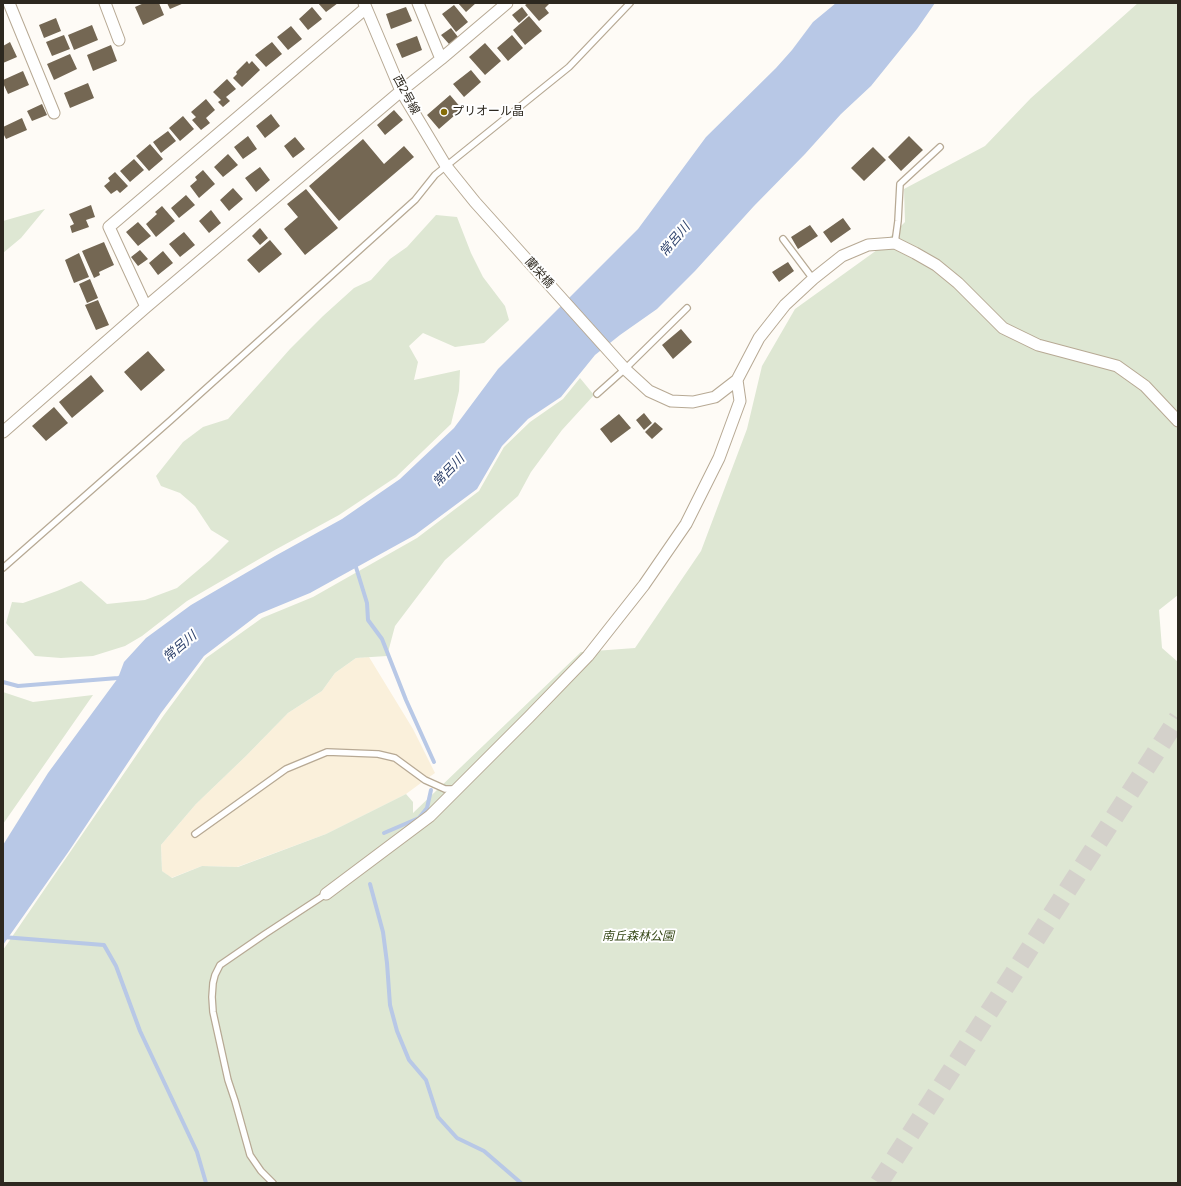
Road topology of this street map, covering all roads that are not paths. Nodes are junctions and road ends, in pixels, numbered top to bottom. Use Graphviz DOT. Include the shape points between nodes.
graph roads {
  1 [pos="8,3"];
  2 [pos="105,3"];
  3 [pos="418,3"];
  4 [pos="507,3"];
  5 [pos="630,3"];
  6 [pos="365,6"];
  7 [pos="119,40"];
  8 [pos="441,59"];
  9 [pos="401,91"];
  10 [pos="54,113"];
  11 [pos="940,147"];
  12 [pos="446,166"];
  13 [pos="458,182"];
  14 [pos="783,239"];
  15 [pos="895,244"];
  16 [pos="813,279"];
  17 [pos="146,307"];
  18 [pos="687,308"];
  19 [pos="623,367"];
  20 [pos="737,380"];
  21 [pos="597,394"];
  22 [pos="1178,421"];
  23 [pos="3,432"];
  24 [pos="3,568"];
  25 [pos="457,789"];
  26 [pos="195,834"];
  27 [pos="326,894"];
  28 [pos="273,1183"];
  1 -- 10 [label="street"];
  2 -- 7 [label="street"];
  3 -- 8 [label="street"];
  4 -- 8 [label="street"];
  5 -- 12 [label="lane" via="569,67"];
  6 -- 9 [label="street, 西2号線"];
  6 -- 17 [label="street" via="109,228"];
  8 -- 9 [label="street"];
  9 -- 12 [label="street, 西2号線"];
  9 -- 17 [label="street"];
  11 -- 15 [label="lane" via="900,184"];
  12 -- 13 [label="street, 西2号線"];
  12 -- 24 [label="lane" via="398,216"];
  13 -- 19 [label="street, 蘭栄橋"];
  14 -- 16 [label="lane"];
  15 -- 16 [label="street" via="868,245 842,256"];
  15 -- 22 [label="street" via="936,265 1003,328 1038,345 1117,366 1145,386"];
  16 -- 20 [label="street" via="784,305 759,338"];
  17 -- 23 [label="street"];
  18 -- 19 [label="lane"];
  19 -- 20 [label="street, 蘭栄橋" via="649,391 671,401 693,402 715,397"];
  19 -- 21 [label="lane"];
  20 -- 25 [label="street" via="740,401 719,458 686,524 644,585 588,656"];
  25 -- 26 [label="lane" via="445,789 425,780 395,758 378,754 327,752 286,769"];
  25 -- 27 [label="street" via="430,816"];
  27 -- 28 [label="lane" via="220,965 213,983 213,1012 228,1080 250,1155"];
}
